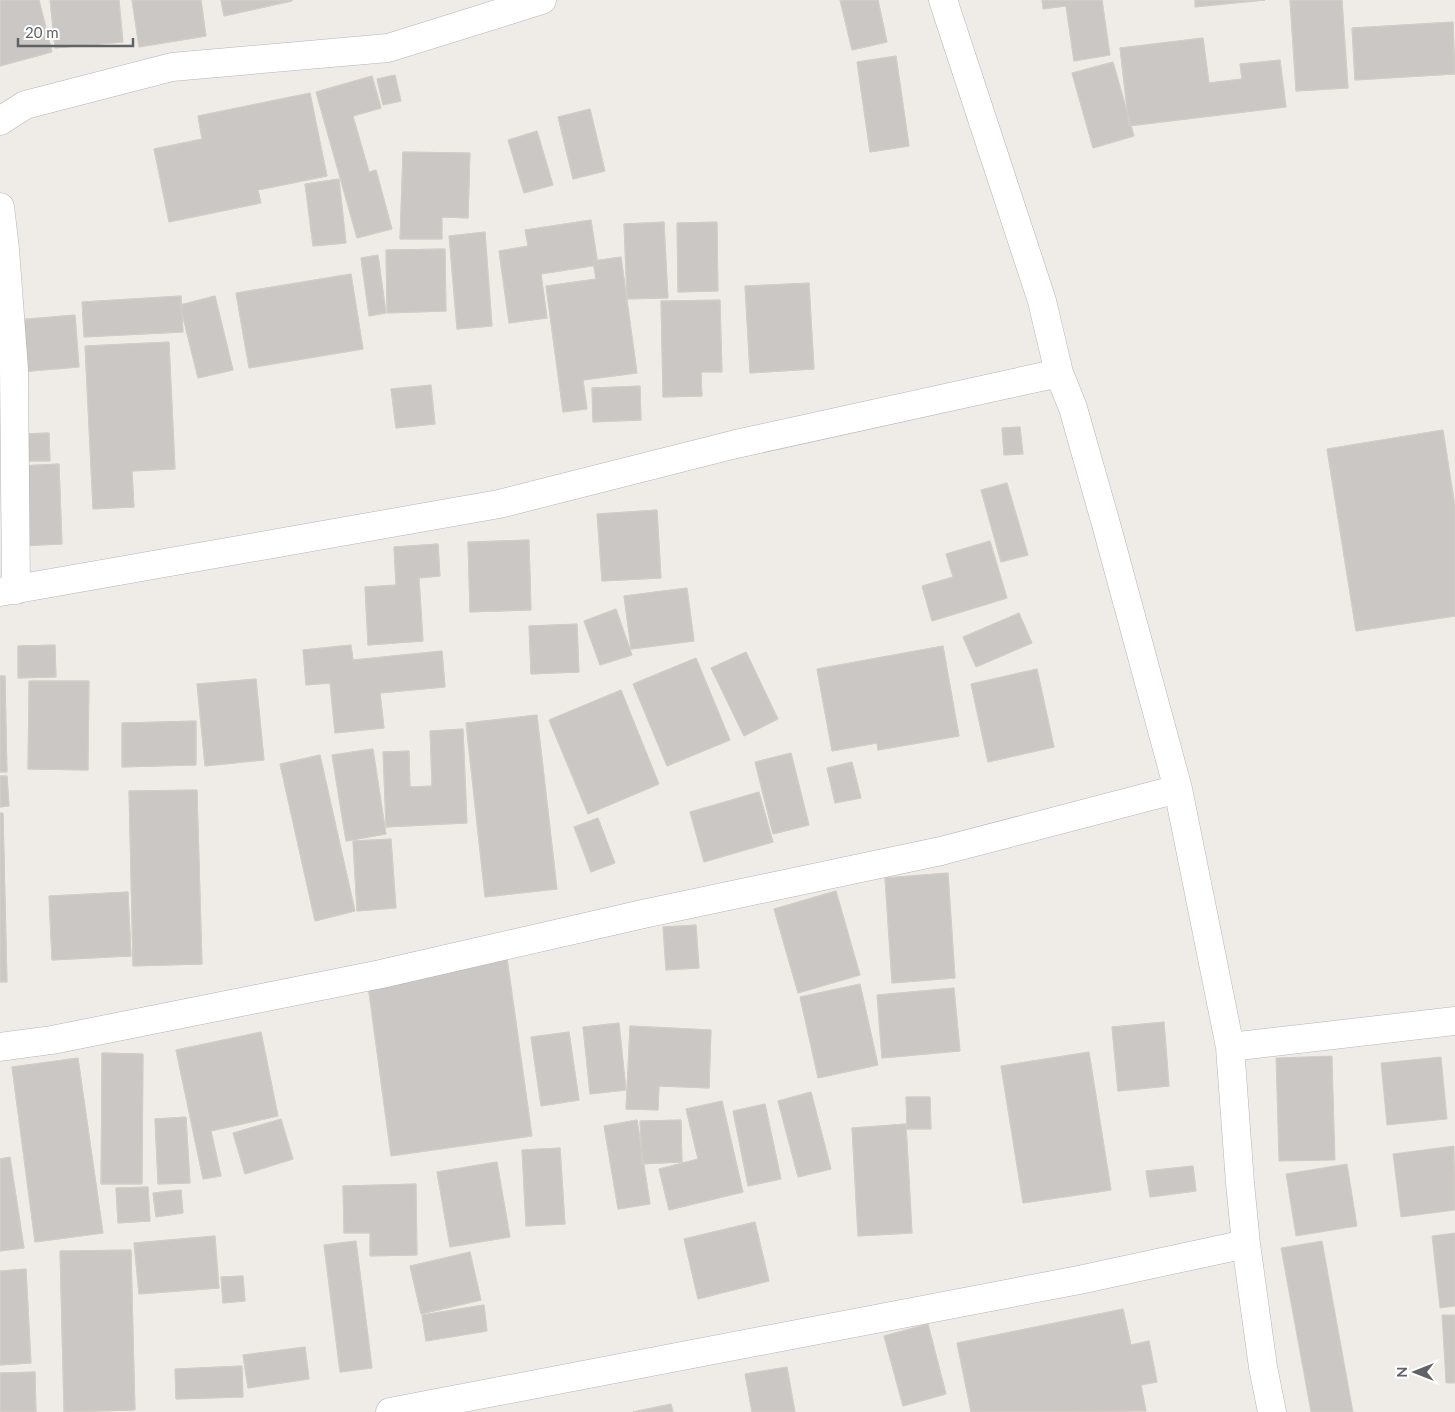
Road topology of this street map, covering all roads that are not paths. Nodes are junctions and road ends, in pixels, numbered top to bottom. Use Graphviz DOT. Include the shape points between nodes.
graph roads {
  1 [pos="542,0"];
  2 [pos="943,0"];
  3 [pos="0,122"];
  4 [pos="0,207"];
  5 [pos="1060,373"];
  6 [pos="8,591"];
  7 [pos="1178,789"];
  8 [pos="1455,1021"];
  9 [pos="0,1047"];
  10 [pos="1230,1047"];
  11 [pos="1246,1244"];
  12 [pos="390,1412"];
  13 [pos="1272,1412"];
  1 -- 3 [label="street" via="388,48 172,67 25,105"];
  2 -- 5 [label="street" via="1042,301"];
  4 -- 6 [label="street" via="14,369"];
  5 -- 6 [label="street" via="736,444 499,504"];
  5 -- 7 [label="street" via="1106,524"];
  7 -- 9 [label="street" via="941,851 381,974 52,1040"];
  7 -- 10 [label="street"];
  8 -- 10 [label="street"];
  10 -- 11 [label="street"];
  11 -- 12 [label="street" via="1079,1280"];
  11 -- 13 [label="street"];
}
